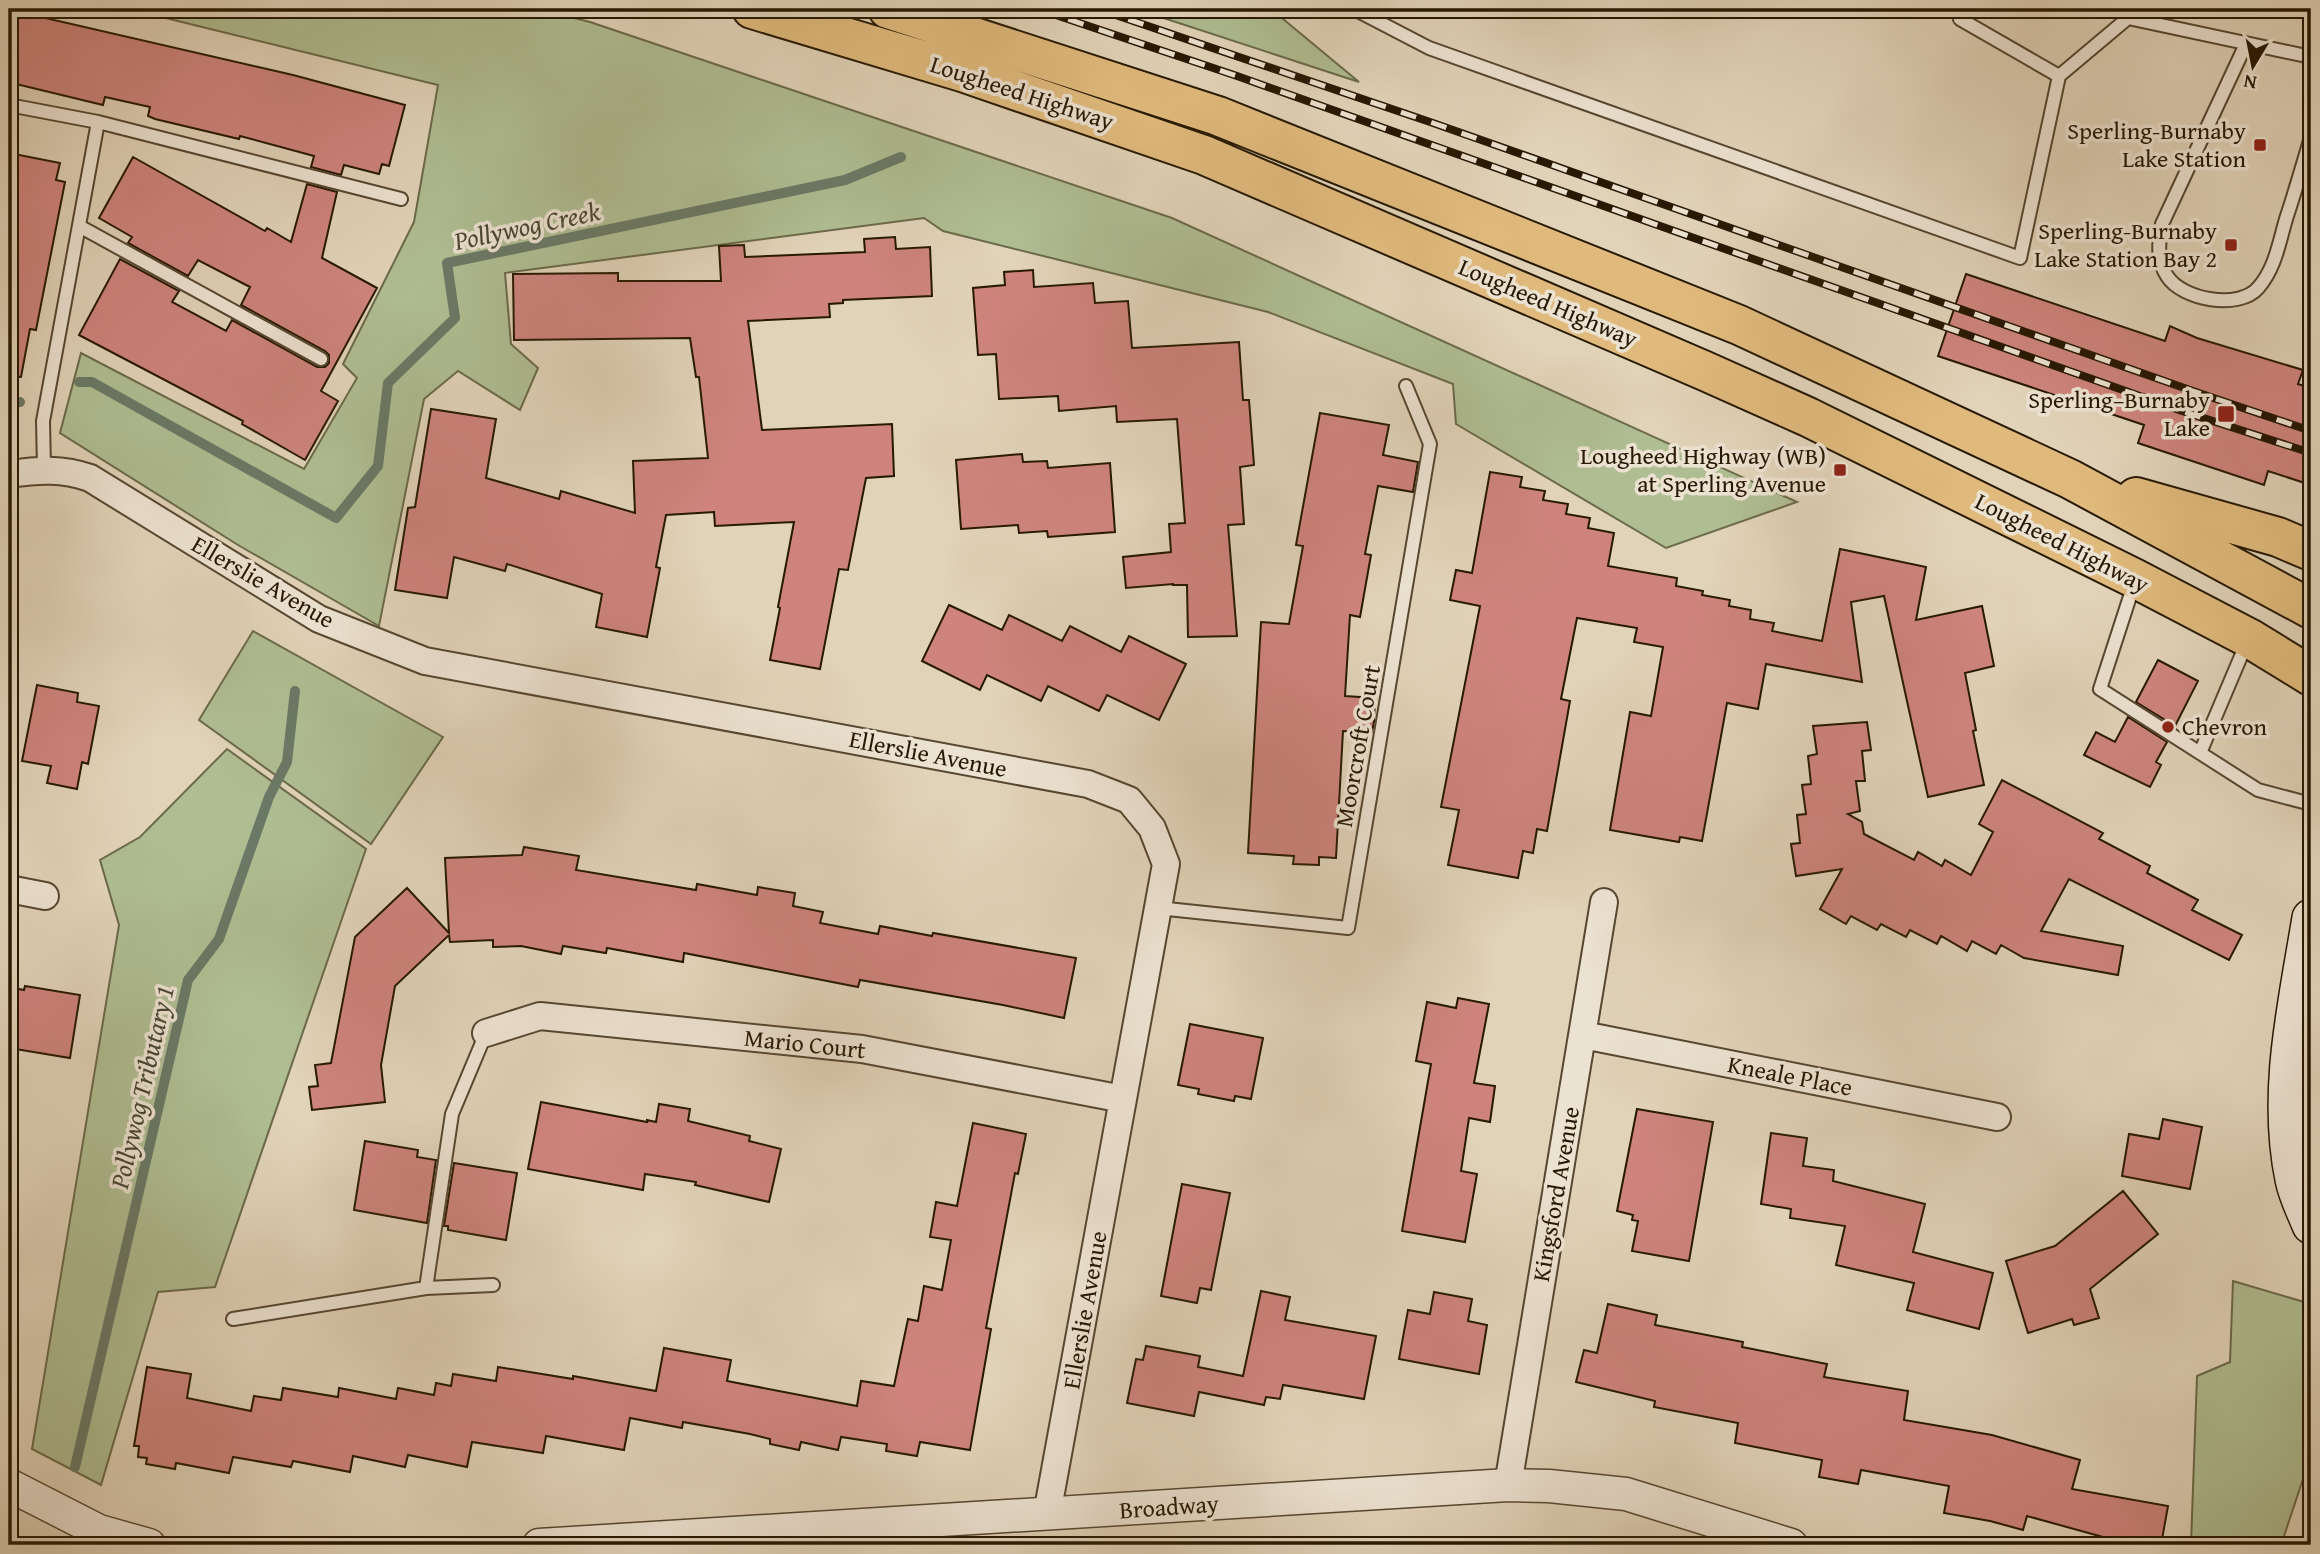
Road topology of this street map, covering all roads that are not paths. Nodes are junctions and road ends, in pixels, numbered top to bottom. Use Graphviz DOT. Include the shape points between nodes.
graph roads {
  1 [pos="752,9"];
  2 [pos="888,9"];
  3 [pos="1354,9"];
  4 [pos="1964,9"];
  5 [pos="2126,14"];
  6 [pos="2246,44"];
  7 [pos="2311,57"];
  8 [pos="2059,76"];
  9 [pos="9,105"];
  10 [pos="98,122"];
  11 [pos="2311,137"];
  12 [pos="401,199"];
  13 [pos="79,226"];
  14 [pos="321,359"];
  15 [pos="1406,386"];
  16 [pos="44,470"];
  17 [pos="9,474"];
  18 [pos="2070,479"];
  19 [pos="2300,539"];
  20 [pos="2136,579"];
  21 [pos="2311,609"];
  22 [pos="2249,638"];
  23 [pos="2311,676"];
  24 [pos="2200,753"];
  25 [pos="2311,804"];
  26 [pos="9,889"];
  27 [pos="44,896"];
  28 [pos="1604,902"];
  29 [pos="1158,908"];
  30 [pos="2311,918"];
  31 [pos="486,1033"];
  32 [pos="1583,1035"];
  33 [pos="1123,1099"];
  34 [pos="1997,1117"];
  35 [pos="2311,1225"];
  36 [pos="493,1285"];
  37 [pos="426,1288"];
  38 [pos="233,1319"];
  39 [pos="9,1485"];
  40 [pos="1508,1485"];
  41 [pos="1047,1514"];
  42 [pos="149,1545"];
  43 [pos="539,1545"];
  44 [pos="1791,1545"];
  1 -- 20 [label="main road, Lougheed Highway" via="962,72 1204,155 1808,417"];
  2 -- 18 [label="main road, Lougheed Highway" via="1243,126 1739,325"];
  3 -- 8 [label="lane" via="1429,48 2020,258"];
  4 -- 8 [label="lane" via="1960,19"];
  5 -- 6 [label="lane"];
  5 -- 8 [label="lane"];
  6 -- 7 [label="lane"];
  6 -- 11 [label="lane" via="2162,224 2158,242 2167,278 2182,290 2207,298 2233,301 2250,297 2271,271"];
  9 -- 10 [label="lane"];
  10 -- 12 [label="lane"];
  10 -- 13 [label="lane"];
  13 -- 14 [label="lane"];
  13 -- 16 [label="lane" via="43,421"];
  15 -- 29 [label="lane, Moorcroft Court" via="1430,444 1348,929"];
  16 -- 17 [label="street, Ellerslie Avenue"];
  16 -- 29 [label="street, Ellerslie Avenue" via="90,478 319,619 425,661 1074,781 1129,800 1152,828 1166,864"];
  18 -- 19 [label="main road"];
  18 -- 21 [label="main road, Lougheed Highway"];
  20 -- 22 [label="main road, Lougheed Highway"];
  20 -- 24 [label="lane" via="2100,689"];
  22 -- 23 [label="main road, Lougheed Highway"];
  22 -- 24 [label="lane"];
  24 -- 25 [label="lane" via="2258,790"];
  26 -- 27 [label="street"];
  28 -- 32 [label="street, Kingsford Avenue"];
  29 -- 33 [label="street, Ellerslie Avenue"];
  30 -- 35 [label="main road" via="2287,1096 2294,1182"];
  31 -- 33 [label="street, Mario Court" via="540,1016 862,1049"];
  31 -- 37 [label="lane" via="452,1114"];
  32 -- 34 [label="street, Kneale Place"];
  32 -- 40 [label="street, Kingsford Avenue"];
  33 -- 41 [label="street, Ellerslie Avenue"];
  36 -- 37 [label="lane"];
  37 -- 38 [label="lane"];
  39 -- 42 [label="street" via="99,1531"];
  40 -- 41 [label="street, Broadway"];
  40 -- 44 [label="street, Broadway" via="1626,1494"];
  41 -- 43 [label="street, Broadway"];
}
